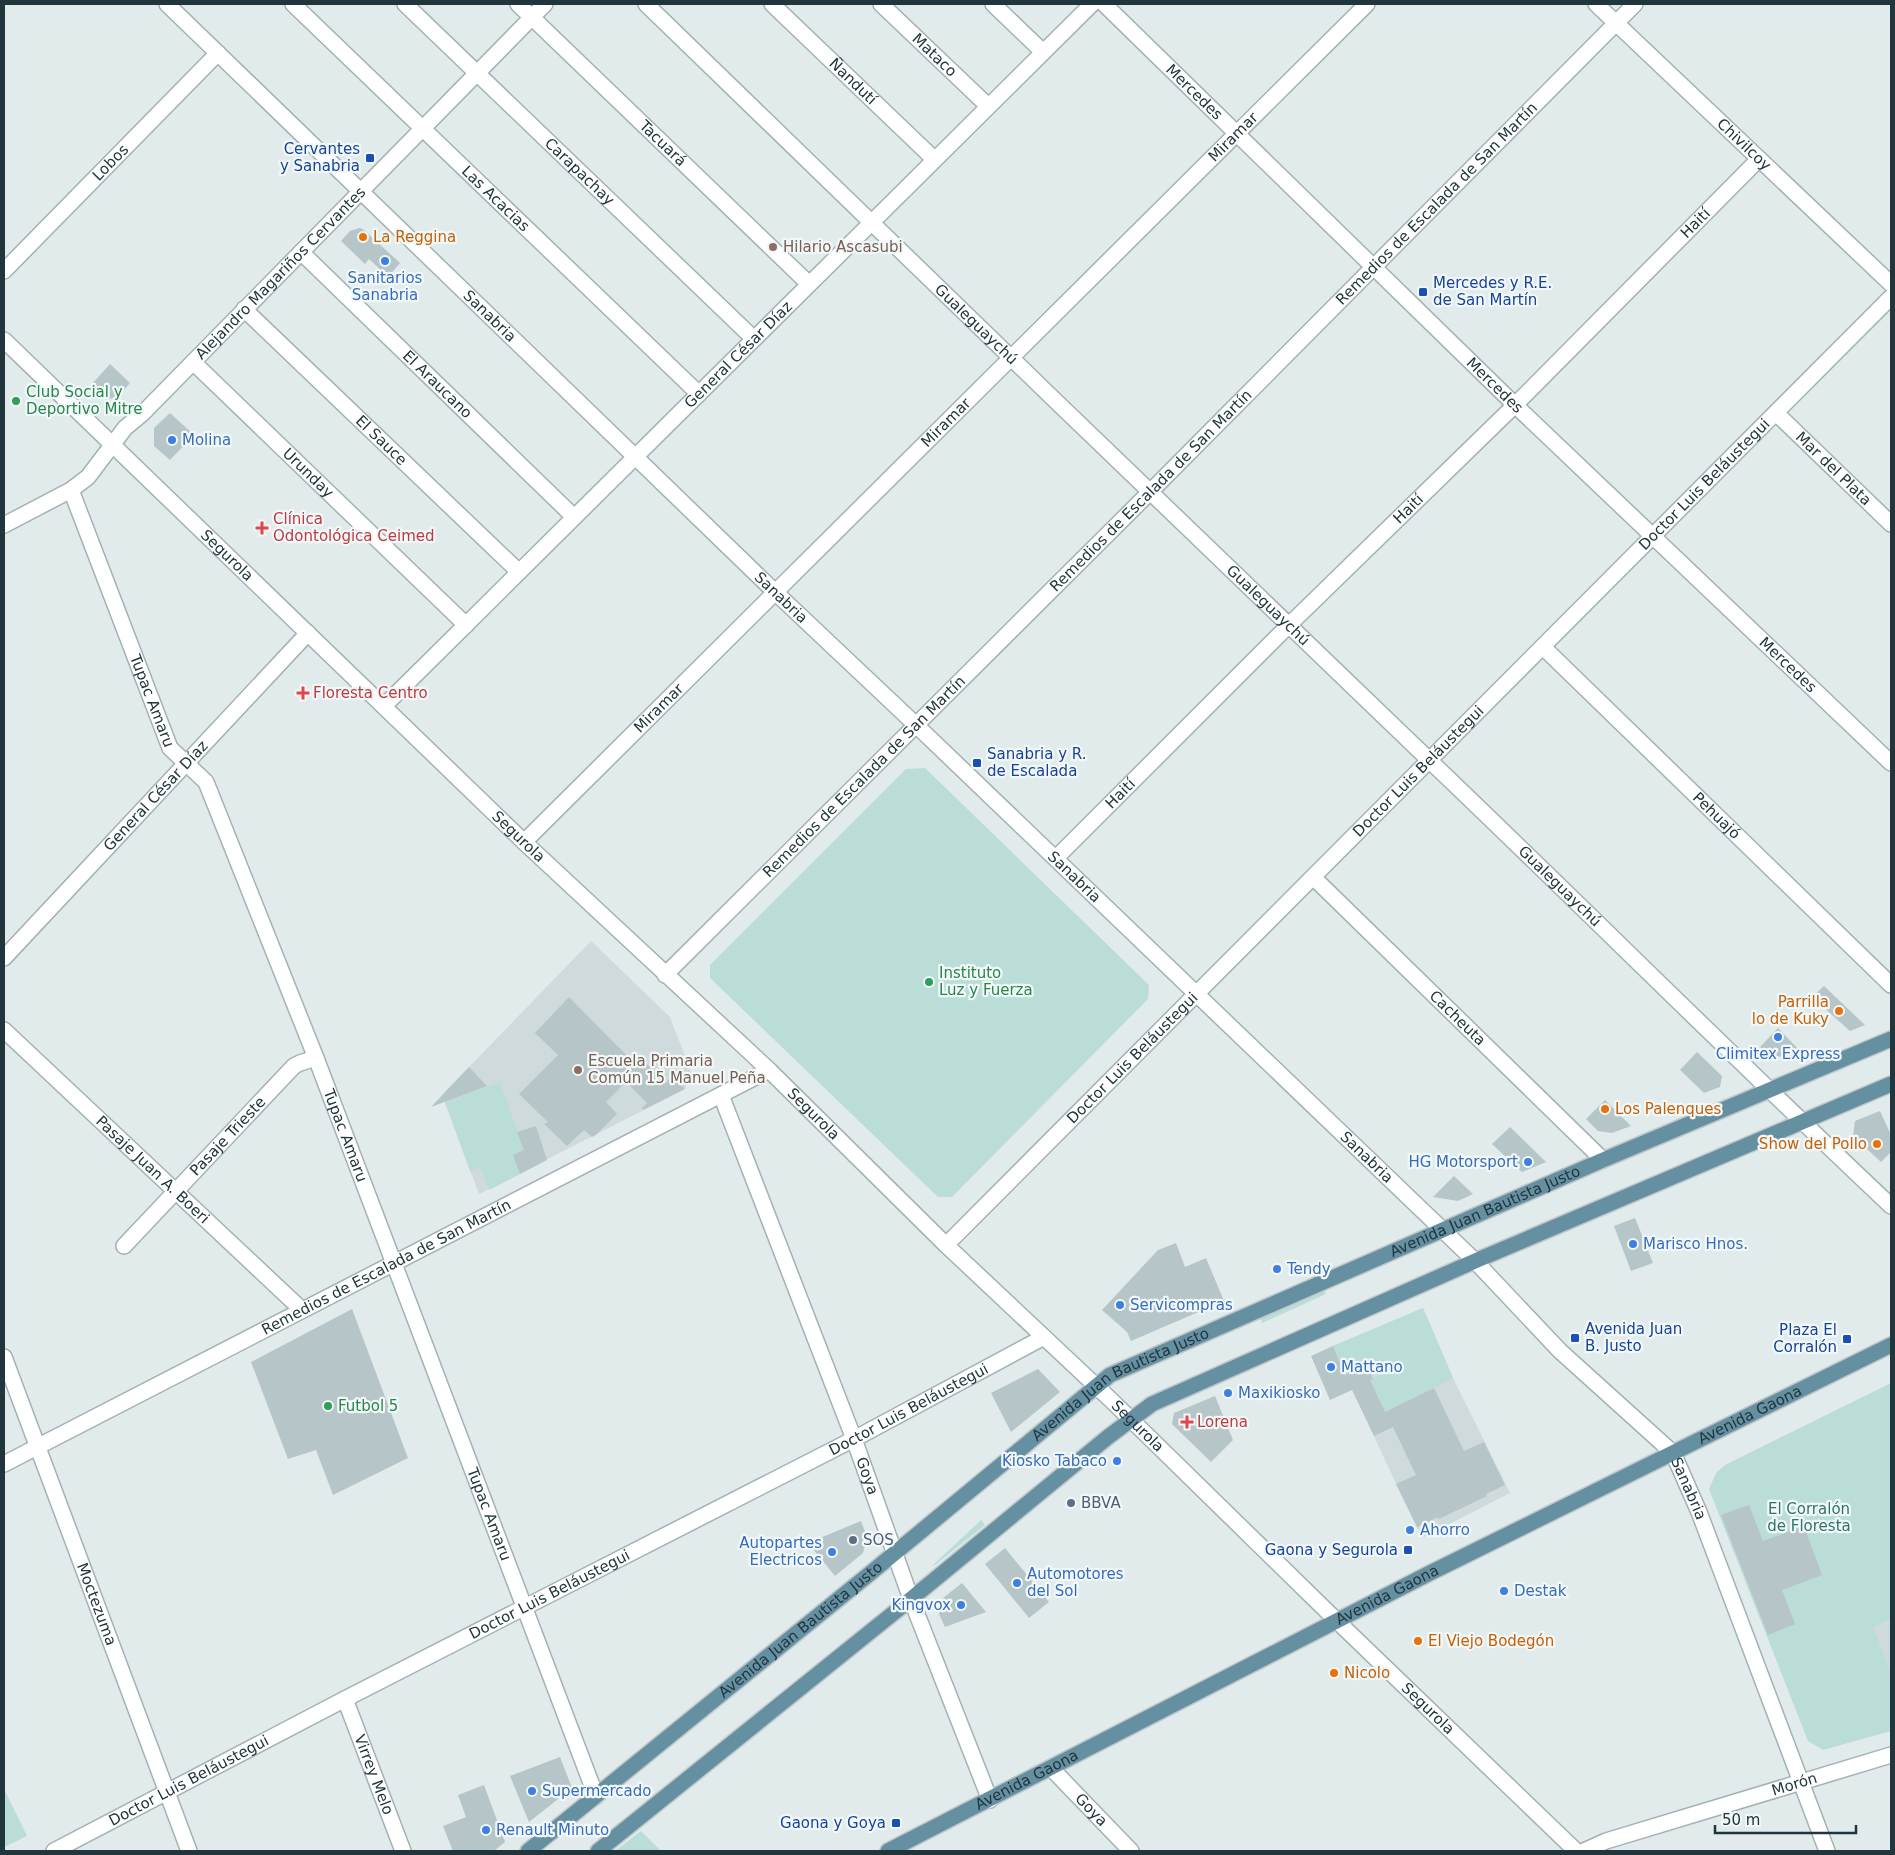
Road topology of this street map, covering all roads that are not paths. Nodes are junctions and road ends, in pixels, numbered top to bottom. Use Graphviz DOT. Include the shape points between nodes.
graph roads {
  1 [pos="166,4"];
  2 [pos="293,4"];
  3 [pos="406,4"];
  4 [pos="518,4"];
  5 [pos="545,4"];
  6 [pos="646,4"];
  7 [pos="772,4"];
  8 [pos="882,4"];
  9 [pos="993,4"];
  10 [pos="1092,4"];
  11 [pos="1104,4"];
  12 [pos="1367,4"];
  13 [pos="1596,4"];
  14 [pos="1634,4"];
  15 [pos="532,17"];
  16 [pos="1616,22"];
  17 [pos="1043,52"];
  18 [pos="218,53"];
  19 [pos="477,73"];
  20 [pos="988,106"];
  21 [pos="422,128"];
  22 [pos="1237,133"];
  23 [pos="1759,158"];
  24 [pos="934,160"];
  25 [pos="360,191"];
  26 [pos="871,223"];
  27 [pos="301,252"];
  28 [pos="1374,266"];
  29 [pos="4,271"];
  30 [pos="809,284"];
  31 [pos="1891,284"];
  32 [pos="1891,298"];
  33 [pos="244,309"];
  34 [pos="754,339"];
  35 [pos="4,340"];
  36 [pos="1010,358"];
  37 [pos="193,362"];
  38 [pos="698,394"];
  39 [pos="1516,404"];
  40 [pos="1776,413"];
  41 [pos="112,445"];
  42 [pos="636,456"];
  43 [pos="71,490"];
  44 [pos="1150,492"];
  45 [pos="574,517"];
  46 [pos="1891,524"];
  47 [pos="4,525"];
  48 [pos="1653,536"];
  49 [pos="519,572"];
  50 [pos="775,592"];
  51 [pos="466,625"];
  52 [pos="1289,625"];
  53 [pos="308,633"];
  54 [pos="1543,647"];
  55 [pos="384,706"];
  56 [pos="916,725"];
  57 [pos="1430,760"];
  58 [pos="1891,763"];
  59 [pos="187,764"];
  60 [pos="524,842"];
  61 [pos="1056,858"];
  62 [pos="1313,877"];
  63 [pos="4,958"];
  64 [pos="665,975"];
  65 [pos="1891,985"];
  66 [pos="1196,994"];
  67 [pos="4,1030"];
  68 [pos="1891,1039"];
  69 [pos="316,1058"];
  70 [pos="769,1070"];
  71 [pos="1891,1084"];
  72 [pos="1771,1090"];
  73 [pos="721,1094"];
  74 [pos="1803,1122"];
  75 [pos="1603,1160"];
  76 [pos="176,1192"];
  77 [pos="1891,1206"];
  78 [pos="1442,1230"];
  79 [pos="946,1245"];
  80 [pos="124,1246"];
  81 [pos="1475,1261"];
  82 [pos="395,1262"];
  83 [pos="302,1310"];
  84 [pos="1044,1337"];
  85 [pos="1891,1345"];
  86 [pos="4,1357"];
  87 [pos="1096,1386"];
  88 [pos="1131,1420"];
  89 [pos="854,1439"];
  90 [pos="37,1447"];
  91 [pos="1673,1452"];
  92 [pos="4,1464"];
  93 [pos="894,1553"];
  94 [pos="911,1599"];
  95 [pos="525,1607"];
  96 [pos="1337,1621"];
  97 [pos="345,1699"];
  98 [pos="1891,1755"];
  99 [pos="1051,1768"];
  100 [pos="1800,1782"];
  101 [pos="167,1793"];
  102 [pos="596,1796"];
  103 [pos="990,1800"];
  104 [pos="54,1851"];
  105 [pos="188,1851"];
  106 [pos="403,1851"];
  107 [pos="528,1851"];
  108 [pos="598,1851"];
  109 [pos="888,1851"];
  110 [pos="1131,1851"];
  111 [pos="1576,1851"];
  112 [pos="1584,1851"];
  113 [pos="1828,1851"];
  1 -- 18 [label="street, Sanabria"];
  2 -- 21 [label="street, Las Acacias"];
  3 -- 19 [label="street, Carapachay"];
  4 -- 15 [label="street, Tacuará"];
  5 -- 15 [label="street, Alejandro Magariños Cervantes"];
  6 -- 26 [label="street, Gualeguaychú"];
  7 -- 24 [label="street, Ñandutí"];
  8 -- 20 [label="street, Mataco"];
  9 -- 17 [label="street"];
  10 -- 17 [label="street, General César Díaz"];
  11 -- 22 [label="street, Mercedes"];
  12 -- 22 [label="street, Miramar"];
  13 -- 16 [label="street, Chivilcoy"];
  14 -- 16 [label="street, Remedios de Escalada de San Martín"];
  15 -- 19 [label="street, Alejandro Magariños Cervantes"];
  15 -- 30 [label="street, Tacuará"];
  16 -- 23 [label="street, Chivilcoy"];
  16 -- 28 [label="street, Remedios de Escalada de San Martín"];
  17 -- 20 [label="street, General César Díaz"];
  18 -- 25 [label="street, Sanabria"];
  18 -- 29 [label="street, Lobos"];
  19 -- 21 [label="street, Alejandro Magariños Cervantes"];
  19 -- 34 [label="street, Carapachay"];
  20 -- 24 [label="street, General César Díaz"];
  21 -- 25 [label="street, Alejandro Magariños Cervantes"];
  21 -- 38 [label="street, Las Acacias"];
  22 -- 28 [label="street, Mercedes"];
  22 -- 36 [label="street, Miramar"];
  23 -- 31 [label="street, Chivilcoy"];
  23 -- 39 [label="street, Haití"];
  24 -- 26 [label="street, General César Díaz"];
  25 -- 27 [label="street, Alejandro Magariños Cervantes"];
  25 -- 42 [label="street, Sanabria"];
  26 -- 30 [label="street, General César Díaz"];
  26 -- 36 [label="street, Gualeguaychú"];
  27 -- 33 [label="street, Alejandro Magariños Cervantes"];
  27 -- 45 [label="street, El Araucano"];
  28 -- 39 [label="street, Mercedes"];
  28 -- 44 [label="street, Remedios de Escalada de San Martín"];
  30 -- 34 [label="street, General César Díaz"];
  32 -- 40 [label="street, Doctor Luis Beláustegui"];
  33 -- 37 [label="street, Alejandro Magariños Cervantes"];
  33 -- 49 [label="street, El Sauce"];
  34 -- 38 [label="street, General César Díaz"];
  35 -- 41 [label="street, Segurola"];
  36 -- 44 [label="street, Gualeguaychú"];
  36 -- 50 [label="street, Miramar"];
  37 -- 41 [label="street, Alejandro Magariños Cervantes" via="125,428"];
  37 -- 51 [label="street, Urunday"];
  38 -- 42 [label="street, General César Díaz"];
  39 -- 48 [label="street, Mercedes"];
  39 -- 52 [label="street, Haití"];
  40 -- 46 [label="street, Mar del Plata"];
  40 -- 48 [label="street, Doctor Luis Beláustegui"];
  41 -- 43 [label="street, Alejandro Magariños Cervantes" via="88,477"];
  41 -- 53 [label="street, Segurola"];
  42 -- 45 [label="street, General César Díaz"];
  42 -- 50 [label="street, Sanabria"];
  43 -- 47 [label="street, Alejandro Magariños Cervantes"];
  43 -- 59 [label="street, Tupac Amaru" via="170,748"];
  44 -- 52 [label="street, Gualeguaychú"];
  44 -- 56 [label="street, Remedios de Escalada de San Martín"];
  45 -- 49 [label="street, General César Díaz"];
  48 -- 54 [label="street, Doctor Luis Beláustegui"];
  48 -- 58 [label="street, Mercedes"];
  49 -- 51 [label="street, General César Díaz"];
  50 -- 56 [label="street, Sanabria"];
  50 -- 60 [label="street, Miramar"];
  51 -- 55 [label="street, General César Díaz"];
  52 -- 57 [label="street, Gualeguaychú"];
  52 -- 61 [label="street, Haití"];
  53 -- 55 [label="street, Segurola"];
  53 -- 59 [label="street, General César Díaz"];
  54 -- 57 [label="street, Doctor Luis Beláustegui"];
  54 -- 65 [label="street, Pehuajó"];
  55 -- 60 [label="street, Segurola"];
  56 -- 61 [label="street, Sanabria"];
  56 -- 64 [label="street, Remedios de Escalada de San Martín"];
  57 -- 62 [label="street, Doctor Luis Beláustegui"];
  57 -- 72 [label="street, Gualeguaychú"];
  59 -- 63 [label="street, General César Díaz"];
  59 -- 69 [label="street, Tupac Amaru" via="206,782"];
  60 -- 64 [label="street, Segurola"];
  61 -- 66 [label="street, Sanabria"];
  62 -- 66 [label="street, Doctor Luis Beláustegui"];
  62 -- 75 [label="street, Cacheuta"];
  64 -- 70 [label="street, Segurola"];
  66 -- 78 [label="street, Sanabria"];
  66 -- 79 [label="street, Doctor Luis Beláustegui"];
  67 -- 76 [label="street, Pasaje Juan A. Boeri"];
  68 -- 72 [label="main road, Avenida Juan Bautista Justo"];
  69 -- 76 [label="street, Pasaje Trieste" via="294,1066"];
  69 -- 82 [label="street, Tupac Amaru"];
  70 -- 73 [label="street, Remedios de Escalada de San Martín"];
  70 -- 79 [label="street, Segurola"];
  71 -- 74 [label="main road"];
  72 -- 74 [label="street, Gualeguaychú"];
  72 -- 75 [label="main road, Avenida Juan Bautista Justo"];
  73 -- 82 [label="street, Remedios de Escalada de San Martín"];
  73 -- 89 [label="street, Goya"];
  74 -- 77 [label="street, Gualeguaychú"];
  74 -- 81 [label="main road"];
  75 -- 78 [label="main road, Avenida Juan Bautista Justo"];
  76 -- 80 [label="street, Pasaje Trieste"];
  76 -- 83 [label="street, Pasaje Juan A. Boeri"];
  78 -- 81 [label="street, Sanabria"];
  78 -- 87 [label="main road, Avenida Juan Bautista Justo" via="1119,1370"];
  79 -- 84 [label="street, Segurola"];
  81 -- 88 [label="main road" via="1152,1404"];
  81 -- 91 [label="street, Sanabria" via="1560,1351"];
  82 -- 83 [label="street, Remedios de Escalada de San Martín"];
  82 -- 95 [label="street, Tupac Amaru"];
  83 -- 90 [label="street, Remedios de Escalada de San Martín"];
  84 -- 87 [label="street, Segurola"];
  84 -- 89 [label="street, Doctor Luis Beláustegui"];
  85 -- 91 [label="main road, Avenida Gaona"];
  86 -- 90 [label="street, Moctezuma"];
  87 -- 88 [label="street, Segurola"];
  87 -- 93 [label="main road, Avenida Juan Bautista Justo"];
  88 -- 94 [label="main road"];
  88 -- 96 [label="street, Segurola"];
  89 -- 93 [label="street, Goya"];
  89 -- 95 [label="street, Doctor Luis Beláustegui"];
  90 -- 92 [label="street, Remedios de Escalada de San Martín"];
  90 -- 101 [label="street, Moctezuma"];
  91 -- 96 [label="main road, Avenida Gaona"];
  91 -- 100 [label="street, Sanabria" via="1699,1512"];
  93 -- 94 [label="street, Goya"];
  93 -- 102 [label="main road, Avenida Juan Bautista Justo"];
  94 -- 103 [label="street, Goya"];
  94 -- 108 [label="main road"];
  95 -- 97 [label="street, Doctor Luis Beláustegui"];
  95 -- 102 [label="street, Tupac Amaru"];
  96 -- 99 [label="main road, Avenida Gaona"];
  96 -- 111 [label="street, Segurola"];
  97 -- 101 [label="street, Doctor Luis Beláustegui"];
  97 -- 106 [label="street, Virrey Melo"];
  98 -- 100 [label="street, Morón"];
  99 -- 103 [label="main road, Avenida Gaona"];
  99 -- 110 [label="street, Goya"];
  100 -- 112 [label="street, Morón" via="1606,1841"];
  100 -- 113 [label="street, Sanabria"];
  101 -- 104 [label="street, Doctor Luis Beláustegui"];
  101 -- 105 [label="street, Moctezuma"];
  102 -- 107 [label="main road, Avenida Juan Bautista Justo"];
  103 -- 109 [label="main road, Avenida Gaona"];
}
